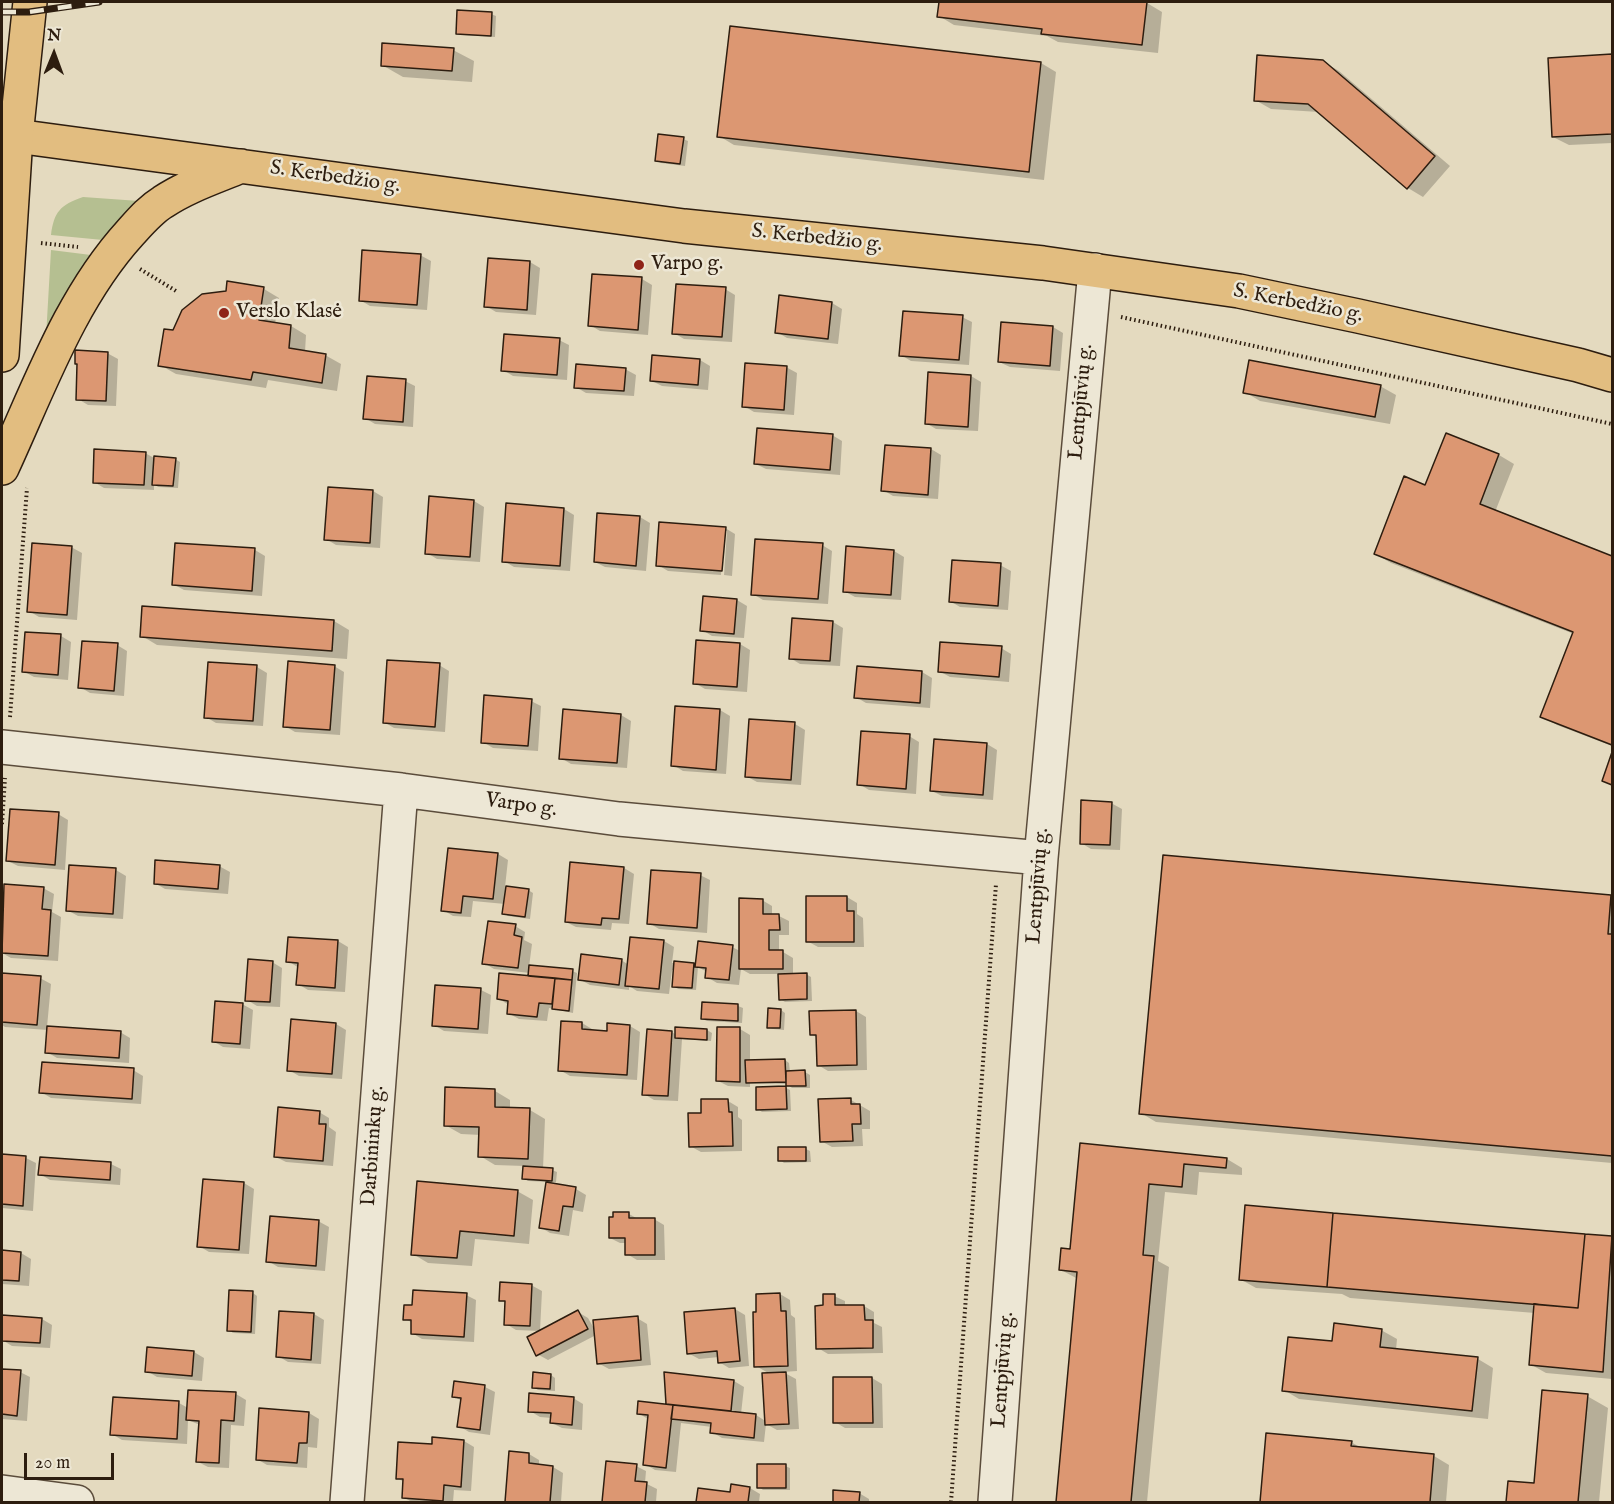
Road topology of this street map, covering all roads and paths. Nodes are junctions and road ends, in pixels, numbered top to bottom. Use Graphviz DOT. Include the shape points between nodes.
graph roads {
  1 [pos="30,2"];
  2 [pos="16,136"];
  3 [pos="243,166"];
  4 [pos="10,239"];
  5 [pos="114,252"];
  6 [pos="1095,270"];
  7 [pos="176,291"];
  8 [pos="1091,310"];
  9 [pos="2,355"];
  10 [pos="1612,375"];
  11 [pos="1612,424"];
  12 [pos="15,472"];
  13 [pos="4,747"];
  14 [pos="401,790"];
  15 [pos="2,824"];
  16 [pos="998,854"];
  17 [pos="1041,858"];
  18 [pos="2,1492"];
  19 [pos="77,1503"];
  20 [pos="347,1503"];
  21 [pos="951,1503"];
  22 [pos="995,1503"];
  1 -- 2 [label="main road"];
  2 -- 3 [label="main road, S. Kerbedžio g."];
  2 -- 4 [label="main road"];
  3 -- 5 [label="main road" via="160,203"];
  3 -- 6 [label="main road, S. Kerbedžio g." via="684,226"];
  4 -- 5 [label="path"];
  4 -- 9 [label="main road"];
  5 -- 7 [label="path"];
  5 -- 12 [label="main road" via="66,327"];
  6 -- 8 [label="street, Lentpjūvių g."];
  6 -- 10 [label="main road, S. Kerbedžio g." via="1239,291 1358,315"];
  8 -- 11 [label="path"];
  8 -- 17 [label="street, Lentpjūvių g."];
  12 -- 13 [label="path"];
  13 -- 14 [label="street, Varpo g."];
  13 -- 15 [label="path"];
  14 -- 16 [label="street, Varpo g." via="619,819"];
  14 -- 20 [label="street, Darbininkų g."];
  16 -- 17 [label="street, Varpo g."];
  16 -- 21 [label="path"];
  17 -- 22 [label="street, Lentpjūvių g."];
  18 -- 19 [label="street"];
}
